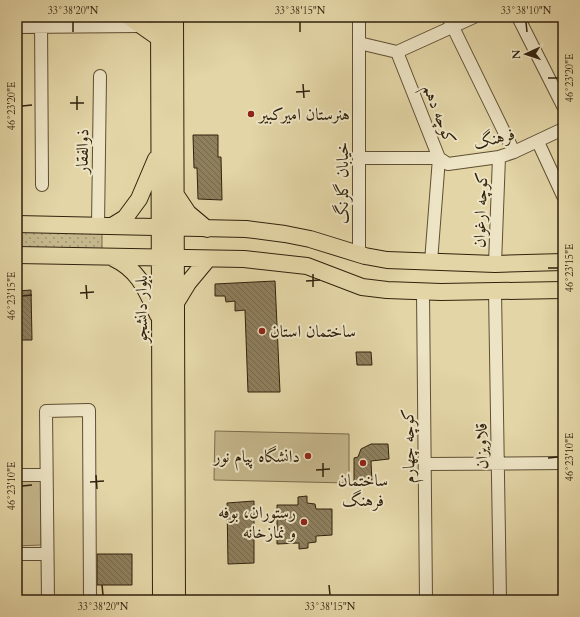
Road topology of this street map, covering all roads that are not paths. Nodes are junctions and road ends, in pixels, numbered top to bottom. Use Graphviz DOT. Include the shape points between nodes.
graph roads {
  1 [pos="159,17"];
  2 [pos="175,17"];
  3 [pos="359,17"];
  4 [pos="474,17"];
  5 [pos="518,17"];
  6 [pos="135,21"];
  7 [pos="41,22"];
  8 [pos="451,22"];
  9 [pos="17,27"];
  10 [pos="159,38"];
  11 [pos="359,43"];
  12 [pos="397,52"];
  13 [pos="100,76"];
  14 [pos="563,106"];
  15 [pos="563,129"];
  16 [pos="538,142"];
  17 [pos="159,148"];
  18 [pos="514,152"];
  19 [pos="499,157"];
  20 [pos="360,158"];
  21 [pos="439,158"];
  22 [pos="42,185"];
  23 [pos="176,194"];
  24 [pos="563,196"];
  25 [pos="17,224"];
  26 [pos="105,226"];
  27 [pos="160,228"];
  28 [pos="176,228"];
  29 [pos="207,228"];
  30 [pos="359,253"];
  31 [pos="17,255"];
  32 [pos="111,257"];
  33 [pos="160,258"];
  34 [pos="176,258"];
  35 [pos="208,259"];
  36 [pos="431,262"];
  37 [pos="563,262"];
  38 [pos="494,264"];
  39 [pos="563,290"];
  40 [pos="495,291"];
  41 [pos="424,292"];
  42 [pos="176,305"];
  43 [pos="160,319"];
  44 [pos="499,463"];
  45 [pos="563,463"];
  46 [pos="425,464"];
  47 [pos="17,475"];
  48 [pos="46,475"];
  49 [pos="17,554"];
  50 [pos="47,554"];
  51 [pos="48,600"];
  52 [pos="90,600"];
  53 [pos="161,600"];
  54 [pos="177,600"];
  55 [pos="426,600"];
  56 [pos="500,600"];
  1 -- 10 [label="main road, بلوار دانشجو"];
  2 -- 23 [label="main road, بلوار دانشجو"];
  3 -- 11 [label="street, خیابان گلرنگ"];
  4 -- 8 [label="street"];
  5 -- 14 [label="street"];
  6 -- 7 [label="street"];
  6 -- 10 [label="main road"];
  7 -- 9 [label="street"];
  7 -- 22 [label="street"];
  8 -- 12 [label="street"];
  8 -- 18 [label="street"];
  10 -- 17 [label="main road, بلوار دانشجو"];
  11 -- 12 [label="street"];
  11 -- 20 [label="street, خیابان گلرنگ"];
  12 -- 21 [label="street, کوچه دهم"];
  13 -- 26 [label="street, ذوالفقار"];
  15 -- 16 [label="street, فرهنگ"];
  16 -- 18 [label="street, فرهنگ"];
  16 -- 24 [label="street"];
  17 -- 26 [label="main road" via="139,199 125,218"];
  17 -- 27 [label="main road, بلوار دانشجو"];
  18 -- 19 [label="street, فرهنگ"];
  19 -- 21 [label="street, فرهنگ" via="448,164"];
  19 -- 38 [label="street, کوچه ارغوان"];
  20 -- 21 [label="street, فرهنگ"];
  20 -- 30 [label="street, خیابان گلرنگ"];
  21 -- 36 [label="street, کوچه دهم"];
  23 -- 28 [label="main road, بلوار دانشجو"];
  23 -- 29 [label="main road" via="188,213"];
  25 -- 26 [label="main road"];
  26 -- 27 [label="main road"];
  27 -- 28 [label="main road"];
  27 -- 33 [label="main road, بلوار دانشجو"];
  28 -- 29 [label="main road"];
  28 -- 34 [label="main road, بلوار دانشجو"];
  29 -- 30 [label="main road" via="285,234 332,244"];
  30 -- 36 [label="main road" via="387,260"];
  31 -- 32 [label="main road"];
  32 -- 33 [label="main road"];
  32 -- 43 [label="main road" via="125,264 136,274"];
  33 -- 34 [label="main road"];
  33 -- 43 [label="main road, بلوار دانشجو"];
  34 -- 35 [label="main road"];
  34 -- 42 [label="main road, بلوار دانشجو"];
  35 -- 41 [label="main road" via="244,259 307,266 362,287"];
  35 -- 42 [label="main road" via="188,283"];
  36 -- 38 [label="main road"];
  37 -- 38 [label="main road"];
  39 -- 40 [label="main road"];
  40 -- 41 [label="main road"];
  40 -- 44 [label="street, قلاویزان"];
  41 -- 46 [label="street, کوچه چهارم"];
  42 -- 54 [label="main road, بلوار دانشجو"];
  43 -- 53 [label="main road, بلوار دانشجو"];
  44 -- 45 [label="street"];
  44 -- 46 [label="street"];
  44 -- 56 [label="street, قلاویزان"];
  46 -- 55 [label="street, کوچه چهارم"];
  47 -- 48 [label="street"];
  48 -- 50 [label="street"];
  48 -- 52 [label="street" via="46,411 89,410"];
  49 -- 50 [label="street"];
  50 -- 51 [label="street"];
}
